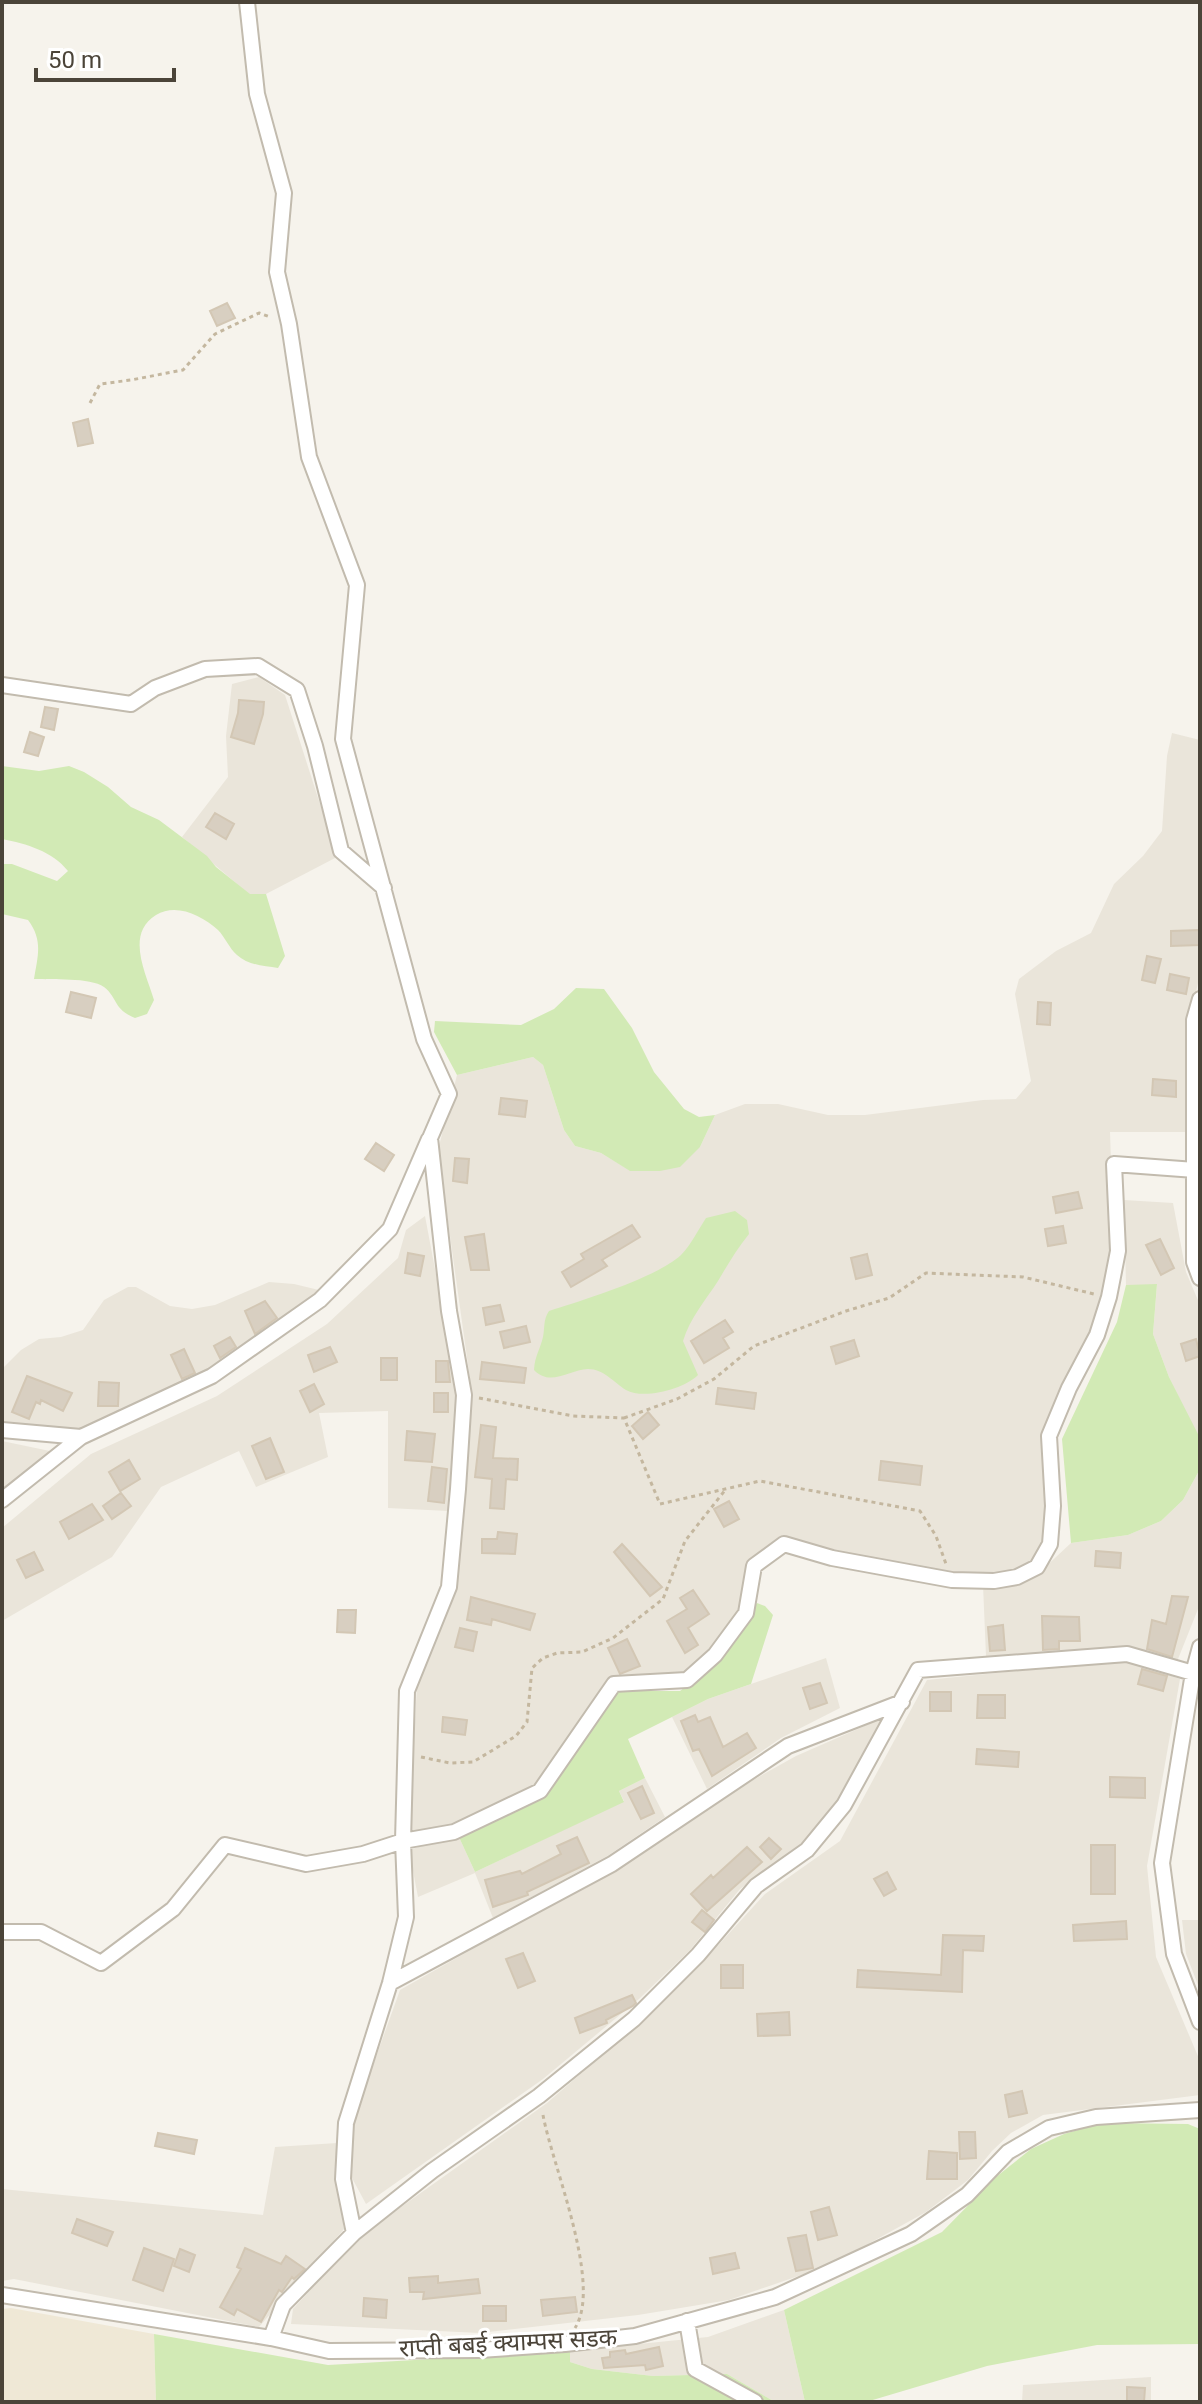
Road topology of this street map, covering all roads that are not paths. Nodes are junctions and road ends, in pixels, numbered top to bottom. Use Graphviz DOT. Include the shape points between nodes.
graph roads {
  1 [pos="247,2"];
  2 [pos="2,685"];
  3 [pos="384,888"];
  4 [pos="1200,999"];
  5 [pos="430,1138"];
  6 [pos="1195,1170"];
  7 [pos="1200,1278"];
  8 [pos="2,1430"];
  9 [pos="81,1437"];
  10 [pos="2,1500"];
  11 [pos="1200,1647"];
  12 [pos="1193,1673"];
  13 [pos="902,1702"];
  14 [pos="403,1841"];
  15 [pos="2,1932"];
  16 [pos="390,1983"];
  17 [pos="1200,2022"];
  18 [pos="1200,2110"];
  19 [pos="354,2233"];
  20 [pos="2,2295"];
  21 [pos="687,2321"];
  22 [pos="271,2338"];
  23 [pos="755,2402"];
  1 -- 3 [label="street" via="257,94 284,193 277,272 309,457 357,585 343,739"];
  2 -- 3 [label="street" via="131,704 155,688 205,669 258,666 297,690 341,851"];
  3 -- 5 [label="street" via="424,1039 449,1094"];
  4 -- 6 [label="street" via="1194,1020"];
  5 -- 9 [label="street" via="390,1229 320,1300 212,1376"];
  5 -- 14 [label="street" via="464,1395 449,1587 407,1691"];
  6 -- 7 [label="street" via="1194,1262"];
  6 -- 14 [label="street" via="1114,1164 1118,1251 1097,1335 1049,1436 1050,1544 1037,1567 994,1581 952,1580 784,1544 754,1566 746,1613 715,1655 687,1680 614,1684 540,1791 454,1832"];
  8 -- 9 [label="street"];
  9 -- 10 [label="street"];
  11 -- 12 [label="street"];
  12 -- 13 [label="street" via="1127,1654 918,1670"];
  12 -- 17 [label="street" via="1162,1863 1174,1954"];
  13 -- 16 [label="street" via="788,1746 612,1864"];
  13 -- 19 [label="street" via="844,1805 807,1850 756,1886 634,2019"];
  14 -- 15 [label="street" via="306,1864 225,1845 173,1909 101,1963 41,1932"];
  14 -- 16 [label="street" via="406,1917"];
  16 -- 19 [label="street" via="346,2123 343,2179"];
  18 -- 21 [label="street, राप्ती बबई क्याम्पस सडक" via="1096,2117 1049,2128 1008,2152 967,2195 911,2234 775,2297"];
  19 -- 22 [label="street" via="283,2305"];
  20 -- 22 [label="street, राप्ती बबई क्याम्पस सडक"];
  21 -- 22 [label="street, राप्ती बबई क्याम्पस सडक" via="635,2336 480,2350 329,2351"];
  21 -- 23 [label="street" via="695,2369"];
}
